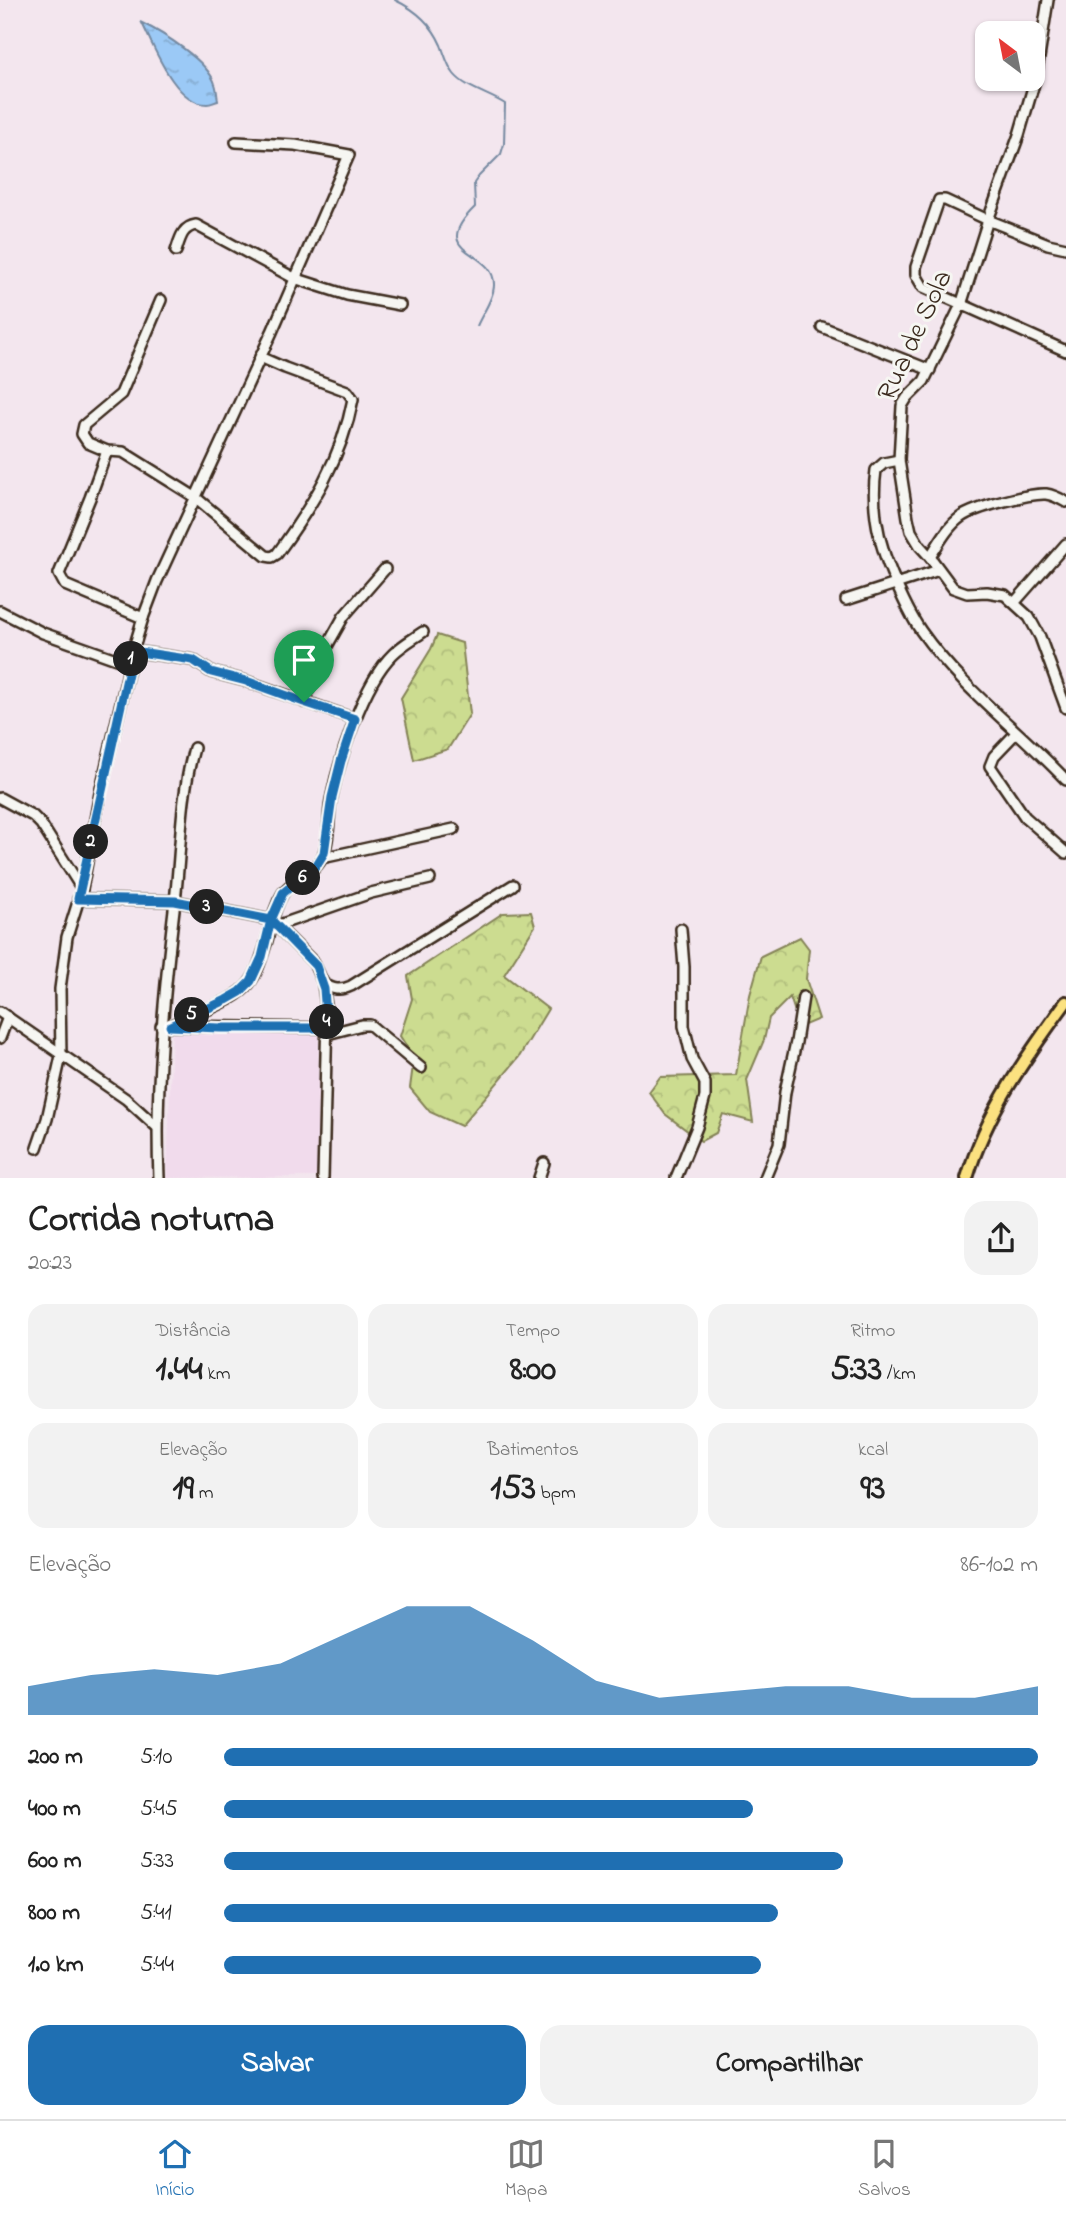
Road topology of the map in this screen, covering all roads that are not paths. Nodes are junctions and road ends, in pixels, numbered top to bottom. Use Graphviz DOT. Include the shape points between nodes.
graph roads {
  1 [pos="1048,0"];
  2 [pos="236,142"];
  3 [pos="988,220"];
  4 [pos="1066,248"];
  5 [pos="176,251"];
  6 [pos="294,278"];
  7 [pos="161,300"];
  8 [pos="400,304"];
  9 [pos="961,305"];
  10 [pos="821,327"];
  11 [pos="1066,351"];
  12 [pos="260,357"];
  13 [pos="930,370"];
  14 [pos="107,451"];
  15 [pos="899,460"];
  16 [pos="195,497"];
  17 [pos="1066,502"];
  18 [pos="1066,544"];
  19 [pos="930,556"];
  20 [pos="385,569"];
  21 [pos="939,570"];
  22 [pos="896,583"];
  23 [pos="846,600"];
  24 [pos="1015,603"];
  25 [pos="0,611"];
  26 [pos="143,618"];
  27 [pos="423,632"];
  28 [pos="133,651"];
  29 [pos="130,664"];
  30 [pos="304,702"];
  31 [pos="1066,708"];
  32 [pos="355,719"];
  33 [pos="1016,733"];
  34 [pos="194,748"];
  35 [pos="1066,780"];
  36 [pos="0,798"];
  37 [pos="454,829"];
  38 [pos="1066,853"];
  39 [pos="322,858"];
  40 [pos="430,878"];
  41 [pos="513,885"];
  42 [pos="82,889"];
  43 [pos="78,899"];
  44 [pos="175,901"];
  45 [pos="273,923"];
  46 [pos="681,929"];
  47 [pos="323,983"];
  48 [pos="803,997"];
  49 [pos="1066,1002"];
  50 [pos="4,1015"];
  51 [pos="166,1026"];
  52 [pos="327,1031"];
  53 [pos="0,1038"];
  54 [pos="61,1056"];
  55 [pos="421,1068"];
  56 [pos="157,1127"];
  57 [pos="37,1148"];
  58 [pos="544,1163"];
  59 [pos="159,1178"];
  60 [pos="323,1178"];
  61 [pos="539,1178"];
  62 [pos="676,1178"];
  63 [pos="765,1178"];
  64 [pos="967,1178"];
  1 -- 3 [label="street, Rua de Sola" via="1031,99"];
  2 -- 6 [label="street" via="295,145 349,155"];
  3 -- 4 [label="street"];
  3 -- 9 [label="street, Rua de Sola"];
  3 -- 9 [label="street" via="939,200 916,267 923,287"];
  5 -- 6 [label="street" via="184,232 196,225"];
  6 -- 8 [label="street" via="348,295"];
  6 -- 12 [label="street"];
  7 -- 14 [label="street" via="121,394 84,425 82,434 88,443"];
  9 -- 11 [label="street"];
  9 -- 13 [label="street, Rua de Sola"];
  10 -- 13 [label="street"];
  12 -- 16 [label="street"];
  12 -- 16 [label="street" via="352,396 328,474 304,517 272,557"];
  13 -- 15 [label="street, Rua de Sola" via="902,406"];
  14 -- 16 [label="street" via="123,452"];
  14 -- 26 [label="street" via="59,574 65,585"];
  15 -- 19 [label="street, Rua de Sola" via="911,531"];
  15 -- 22 [label="street" via="878,467 874,484 879,536"];
  16 -- 26 [label="street"];
  17 -- 19 [label="street" via="1050,495 1033,495 975,510 953,524"];
  18 -- 24 [label="street"];
  19 -- 21 [label="street, Rua de Sola"];
  20 -- 30 [label="street" via="344,616 322,655"];
  21 -- 22 [label="street"];
  21 -- 24 [label="street, Rua de Sola" via="960,592 997,593"];
  22 -- 23 [label="street"];
  22 -- 33 [label="street" via="931,644"];
  24 -- 31 [label="street" via="1040,637"];
  25 -- 29 [label="street" via="43,633"];
  26 -- 28 [label="street"];
  27 -- 32 [label="street" via="384,664"];
  28 -- 29 [label="street"];
  28 -- 30 [label="street" via="193,660 211,672"];
  29 -- 42 [label="street"];
  30 -- 32 [label="street"];
  32 -- 39 [label="street" via="334,788"];
  33 -- 35 [label="street"];
  33 -- 38 [label="street" via="993,756 990,766 1025,817"];
  34 -- 44 [label="street" via="183,793"];
  36 -- 42 [label="street" via="41,824"];
  37 -- 39 [label="street"];
  39 -- 45 [label="street" via="285,891"];
  40 -- 45 [label="street"];
  41 -- 47 [label="street" via="351,986 338,990"];
  42 -- 43 [label="street"];
  43 -- 44 [label="street"];
  43 -- 54 [label="street" via="62,967"];
  44 -- 45 [label="street"];
  44 -- 51 [label="street"];
  45 -- 47 [label="street" via="314,962"];
  45 -- 51 [label="street" via="246,987"];
  46 -- 62 [label="street" via="684,1026 692,1059 705,1083 705,1097"];
  47 -- 52 [label="street"];
  48 -- 63 [label="street" via="779,1144"];
  49 -- 64 [label="main road" via="1005,1088"];
  50 -- 53 [label="street"];
  50 -- 54 [label="street"];
  51 -- 52 [label="street"];
  51 -- 56 [label="street"];
  52 -- 55 [label="street" via="370,1025"];
  52 -- 60 [label="street"];
  54 -- 56 [label="street" via="126,1099"];
  54 -- 57 [label="street"];
  56 -- 59 [label="street"];
  58 -- 61 [label="street"];
}
